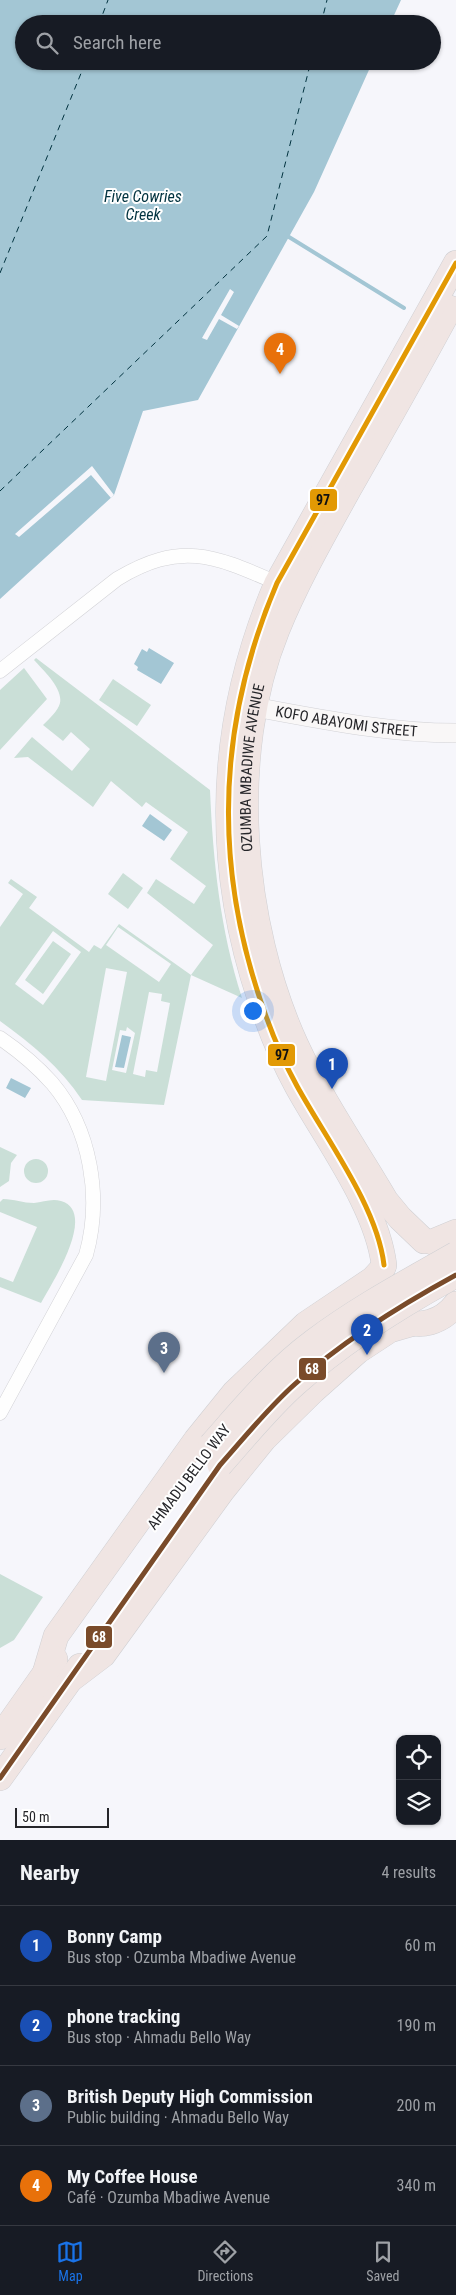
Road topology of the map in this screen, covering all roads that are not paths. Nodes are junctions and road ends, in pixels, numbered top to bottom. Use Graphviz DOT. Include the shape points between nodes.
graph roads {
  1 [pos="456,263"];
  2 [pos="456,297"];
  3 [pos="286,587"];
  4 [pos="0,671"];
  5 [pos="247,705"];
  6 [pos="456,733"];
  7 [pos="0,1038"];
  8 [pos="456,1232"];
  9 [pos="428,1242"];
  10 [pos="456,1254"];
  11 [pos="456,1261"];
  12 [pos="383,1266"];
  13 [pos="456,1275"];
  14 [pos="456,1304"];
  15 [pos="414,1323"];
  16 [pos="0,1414"];
  17 [pos="215,1455"];
  18 [pos="45,1673"];
  19 [pos="70,1680"];
  20 [pos="0,1737"];
  21 [pos="0,1778"];
  1 -- 3 [label="highway, OZUMBA MBADIWE AVENUE"];
  2 -- 3 [label="highway, OZUMBA MBADIWE AVENUE"];
  3 -- 4 [label="street" via="216,558 179,555 160,558 117,579"];
  3 -- 5 [label="highway, OZUMBA MBADIWE AVENUE" via="276,632"];
  5 -- 6 [label="street, KOFO ABAYOMI STREET" via="378,727"];
  5 -- 9 [label="highway, OZUMBA MBADIWE AVENUE" via="247,846 252,898 277,996 316,1083 386,1201"];
  5 -- 12 [label="highway, OZUMBA MBADIWE AVENUE" via="230,769 228,842 251,972 270,1028 296,1084 377,1230"];
  7 -- 16 [label="street" via="39,1069 70,1110 85,1148 94,1212 86,1255"];
  8 -- 9 [label="highway"];
  9 -- 11 [label="highway, OZUMBA MBADIWE AVENUE" via="443,1247"];
  9 -- 12 [label="highway" via="405,1244 396,1249"];
  10 -- 17 [label="highway, AHMADU BELLO WAY, bridge" via="367,1305 312,1343 274,1375"];
  12 -- 15 [label="highway, OZUMBA MBADIWE AVENUE" via="381,1286 386,1303 402,1319"];
  12 -- 18 [label="highway" via="373,1279 306,1324 234,1393 196,1440 56,1636"];
  13 -- 17 [label="highway, AHMADU BELLO WAY, bridge" via="398,1307 345,1343"];
  14 -- 15 [label="highway" via="440,1319"];
  15 -- 19 [label="highway" via="390,1330 358,1351 264,1439 222,1491 103,1655"];
  17 -- 18 [label="highway, AHMADU BELLO WAY"];
  17 -- 19 [label="highway, AHMADU BELLO WAY"];
  18 -- 20 [label="highway, AHMADU BELLO WAY"];
  19 -- 21 [label="highway, AHMADU BELLO WAY"];
}
